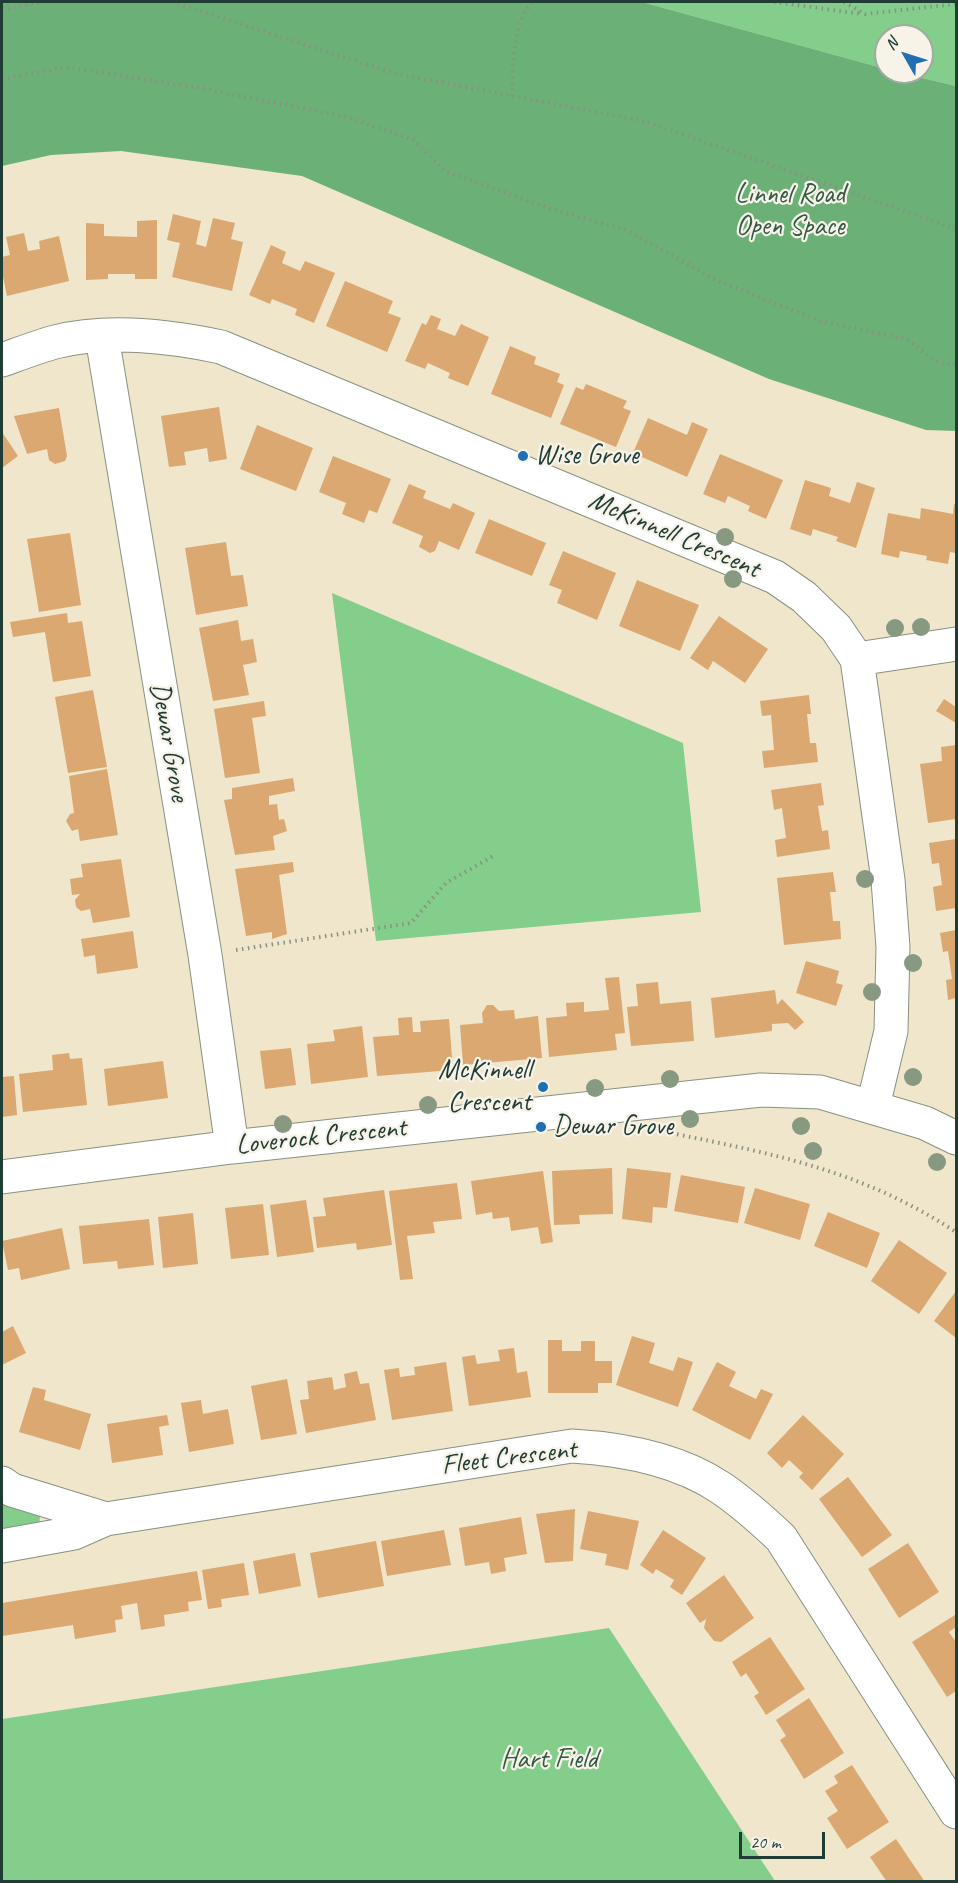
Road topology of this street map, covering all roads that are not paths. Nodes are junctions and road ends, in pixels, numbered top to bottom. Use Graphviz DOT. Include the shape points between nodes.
graph roads {
  1 [pos="102,337"];
  2 [pos="2,360"];
  3 [pos="957,644"];
  4 [pos="857,659"];
  5 [pos="873,1106"];
  6 [pos="957,1138"];
  7 [pos="232,1147"];
  8 [pos="2,1177"];
  9 [pos="2,1483"];
  10 [pos="106,1519"];
  11 [pos="2,1546"];
  12 [pos="957,1812"];
  1 -- 2 [label="street, McKinnell Crescent" via="57,342"];
  1 -- 4 [label="street, McKinnell Crescent" via="181,338 221,347 775,577 836,627"];
  1 -- 7 [label="street, Dewar Grove" via="205,955"];
  3 -- 4 [label="street"];
  4 -- 5 [label="street, McKinnell Crescent" via="888,880 893,947 891,1031"];
  5 -- 6 [label="street, Loverock Crescent"];
  5 -- 7 [label="street, Loverock Crescent" via="820,1092 761,1090"];
  7 -- 8 [label="street, Loverock Crescent"];
  9 -- 10 [label="street, Fleet Crescent" via="12,1490"];
  10 -- 11 [label="street, Fleet Crescent" via="74,1533"];
  10 -- 12 [label="street, Fleet Crescent" via="572,1446 649,1457 719,1486 781,1538"];
}
